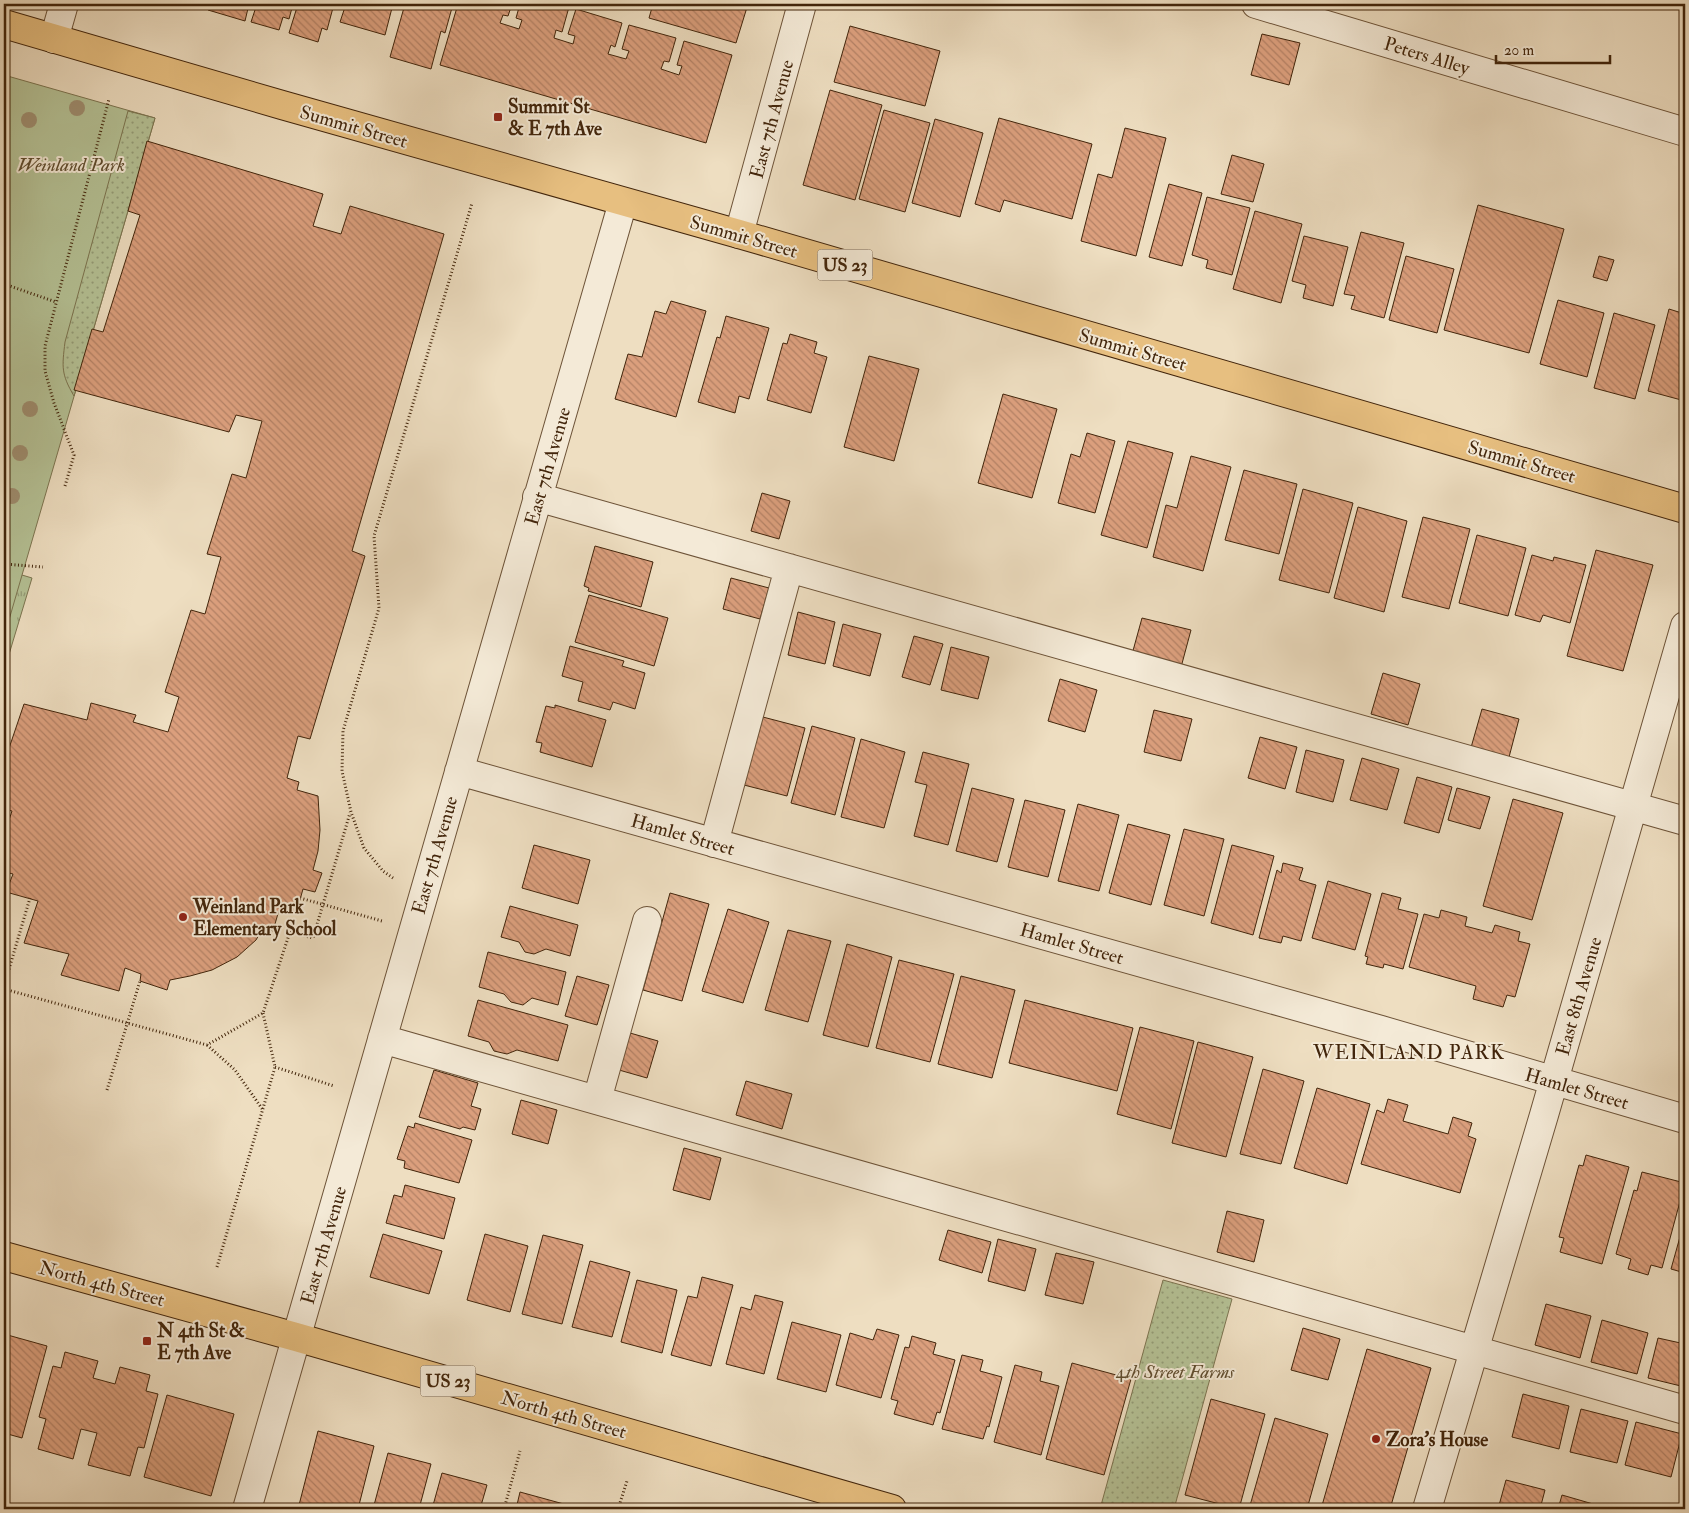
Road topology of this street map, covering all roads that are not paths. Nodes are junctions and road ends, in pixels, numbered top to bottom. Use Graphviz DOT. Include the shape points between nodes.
graph roads {
  1 [pos="64,4"];
  2 [pos="802,4"];
  3 [pos="1256,4"];
  4 [pos="4,24"];
  5 [pos="54,39"];
  6 [pos="1685,132"];
  7 [pos="623,202"];
  8 [pos="739,234"];
  9 [pos="537,497"];
  10 [pos="1685,508"];
  11 [pos="789,568"];
  12 [pos="1685,626"];
  13 [pos="459,771"];
  14 [pos="1634,806"];
  15 [pos="1685,821"];
  16 [pos="714,843"];
  17 [pos="647,921"];
  18 [pos="382,1039"];
  19 [pos="1554,1082"];
  20 [pos="597,1100"];
  21 [pos="1685,1119"];
  22 [pos="4,1256"];
  23 [pos="296,1337"];
  24 [pos="1474,1350"];
  25 [pos="1685,1410"];
  26 [pos="246,1509"];
  27 [pos="892,1509"];
  28 [pos="1427,1509"];
  1 -- 5 [label="street"];
  2 -- 8 [label="street, East 7th Avenue"];
  3 -- 6 [label="street, Peters Alley"];
  4 -- 5 [label="main road, Summit Street / US 23"];
  5 -- 7 [label="main road, Summit Street / US 23"];
  7 -- 8 [label="main road, Summit Street / US 23"];
  7 -- 9 [label="street, East 7th Avenue"];
  8 -- 10 [label="main road, Summit Street / US 23"];
  9 -- 11 [label="street"];
  9 -- 13 [label="street, East 7th Avenue"];
  11 -- 14 [label="street"];
  11 -- 16 [label="street"];
  12 -- 14 [label="street, East 8th Avenue"];
  13 -- 16 [label="street, Hamlet Street"];
  13 -- 18 [label="street, East 7th Avenue"];
  14 -- 15 [label="street"];
  14 -- 19 [label="street, East 8th Avenue"];
  16 -- 19 [label="street, Hamlet Street"];
  17 -- 20 [label="street"];
  18 -- 20 [label="street"];
  18 -- 23 [label="street, East 7th Avenue"];
  19 -- 21 [label="street, Hamlet Street"];
  19 -- 24 [label="street, East 8th Avenue"];
  20 -- 24 [label="street"];
  22 -- 23 [label="main road, North 4th Street / US 23"];
  23 -- 26 [label="street, East 7th Avenue"];
  23 -- 27 [label="main road, North 4th Street / US 23"];
  24 -- 25 [label="street"];
  24 -- 28 [label="street, East 8th Avenue"];
}
